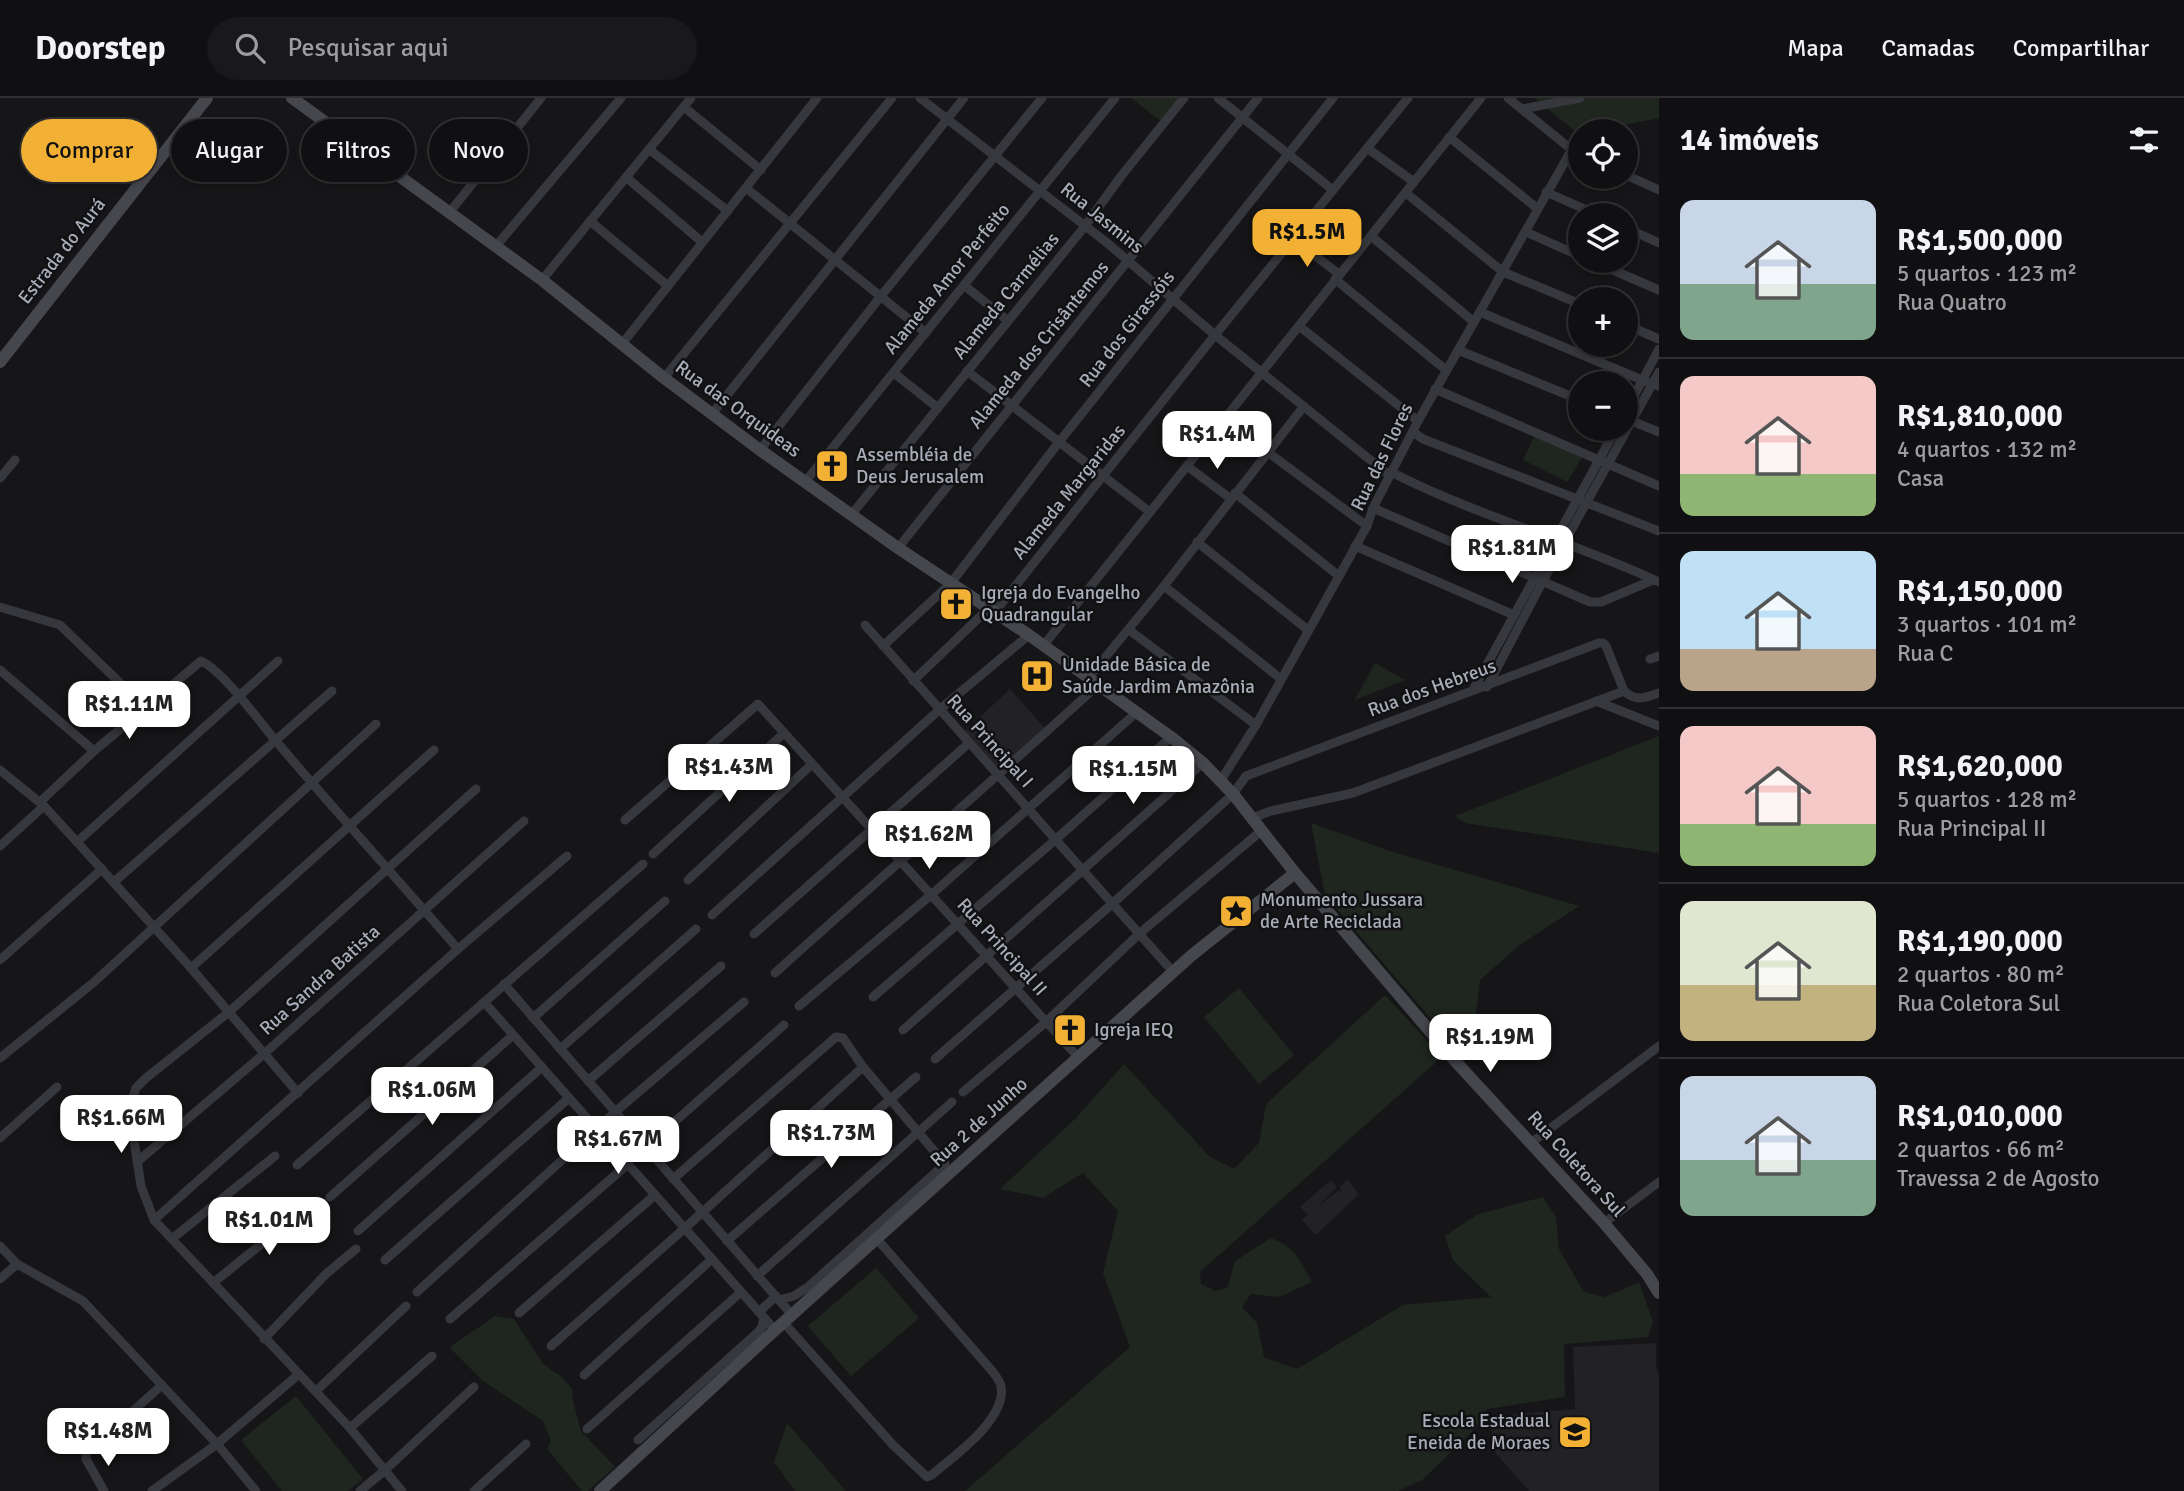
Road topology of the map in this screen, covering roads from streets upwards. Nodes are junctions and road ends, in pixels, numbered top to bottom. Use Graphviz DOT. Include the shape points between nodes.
graph roads {
  1 [pos="207,98"];
  2 [pos="292,98"];
  3 [pos="541,98"];
  4 [pos="621,98"];
  5 [pos="691,98"];
  6 [pos="817,98"];
  7 [pos="892,98"];
  8 [pos="920,98"];
  9 [pos="964,98"];
  10 [pos="1042,98"];
  11 [pos="1115,98"];
  12 [pos="1184,98"];
  13 [pos="1218,98"];
  14 [pos="1258,98"];
  15 [pos="1333,98"];
  16 [pos="1408,98"];
  17 [pos="1480,98"];
  18 [pos="1508,98"];
  19 [pos="1580,98"];
  20 [pos="684,107"];
  21 [pos="1522,109"];
  22 [pos="1243,118"];
  23 [pos="947,119"];
  24 [pos="1449,137"];
  25 [pos="1568,145"];
  26 [pos="1367,148"];
  27 [pos="650,150"];
  28 [pos="1287,154"];
  29 [pos="995,156"];
  30 [pos="1568,162"];
  31 [pos="761,170"];
  32 [pos="626,177"];
  33 [pos="1638,180"];
  34 [pos="1414,182"];
  35 [pos="746,188"];
  36 [pos="1333,190"];
  37 [pos="1659,190"];
  38 [pos="1041,191"];
  39 [pos="1546,192"];
  40 [pos="1406,193"];
  41 [pos="1571,203"];
  42 [pos="1538,209"];
  43 [pos="728,211"];
  44 [pos="449,213"];
  45 [pos="590,221"];
  46 [pos="791,223"];
  47 [pos="1085,226"];
  48 [pos="1526,232"];
  49 [pos="1638,233"];
  50 [pos="1371,236"];
  51 [pos="1293,239"];
  52 [pos="702,242"];
  53 [pos="1659,243"];
  54 [pos="496,246"];
  55 [pos="1568,251"];
  56 [pos="837,260"];
  57 [pos="1129,261"];
  58 [pos="1503,272"];
  59 [pos="1620,273"];
  60 [pos="1337,277"];
  61 [pos="542,280"];
  62 [pos="668,286"];
  63 [pos="965,286"];
  64 [pos="1659,290"];
  65 [pos="881,296"];
  66 [pos="1173,298"];
  67 [pos="1568,299"];
  68 [pos="1480,312"];
  69 [pos="1007,320"];
  70 [pos="1474,322"];
  71 [pos="1299,327"];
  72 [pos="1638,330"];
  73 [pos="926,332"];
  74 [pos="1215,335"];
  75 [pos="1659,339"];
  76 [pos="622,344"];
  77 [pos="1659,349"];
  78 [pos="1458,350"];
  79 [pos="0,362"];
  80 [pos="1446,370"];
  81 [pos="967,371"];
  82 [pos="1261,372"];
  83 [pos="1659,372"];
  84 [pos="894,373"];
  85 [pos="664,378"];
  86 [pos="1642,380"];
  87 [pos="1656,384"];
  88 [pos="1638,388"];
  89 [pos="1436,389"];
  90 [pos="1568,395"];
  91 [pos="1304,405"];
  92 [pos="1013,406"];
  93 [pos="938,408"];
  94 [pos="1638,408"];
  95 [pos="712,414"];
  96 [pos="1418,421"];
  97 [pos="1638,424"];
  98 [pos="1413,432"];
  99 [pos="1659,432"];
  100 [pos="1611,441"];
  101 [pos="1616,441"];
  102 [pos="1059,442"];
  103 [pos="760,450"];
  104 [pos="1269,453"];
  105 [pos="15,460"];
  106 [pos="1603,462"];
  107 [pos="1186,466"];
  108 [pos="1390,474"];
  109 [pos="1103,477"];
  110 [pos="0,478"];
  111 [pos="805,482"];
  112 [pos="1659,486"];
  113 [pos="1233,496"];
  114 [pos="1581,501"];
  115 [pos="1373,508"];
  116 [pos="1150,513"];
  117 [pos="852,514"];
  118 [pos="1367,526"];
  119 [pos="1659,531"];
  120 [pos="1560,540"];
  121 [pos="1197,542"];
  122 [pos="1355,546"];
  123 [pos="898,548"];
  124 [pos="1339,576"];
  125 [pos="1538,579"];
  126 [pos="1656,581"];
  127 [pos="951,583"];
  128 [pos="1164,586"];
  129 [pos="0,607"];
  130 [pos="991,611"];
  131 [pos="1514,615"];
  132 [pos="865,625"];
  133 [pos="1129,629"];
  134 [pos="1308,630"];
  135 [pos="1028,635"];
  136 [pos="883,646"];
  137 [pos="1043,646"];
  138 [pos="278,661"];
  139 [pos="0,670"];
  140 [pos="1281,679"];
  141 [pos="913,681"];
  142 [pos="1093,681"];
  143 [pos="1487,687"];
  144 [pos="1473,690"];
  145 [pos="332,691"];
  146 [pos="1624,691"];
  147 [pos="1659,693"];
  148 [pos="239,696"];
  149 [pos="1597,701"];
  150 [pos="145,707"];
  151 [pos="939,710"];
  152 [pos="1137,712"];
  153 [pos="376,724"];
  154 [pos="1256,724"];
  155 [pos="1659,726"];
  156 [pos="785,733"];
  157 [pos="1171,737"];
  158 [pos="275,741"];
  159 [pos="969,743"];
  160 [pos="434,750"];
  161 [pos="94,751"];
  162 [pos="1203,763"];
  163 [pos="812,764"];
  164 [pos="0,770"];
  165 [pos="999,777"];
  166 [pos="1221,780"];
  167 [pos="311,782"];
  168 [pos="476,789"];
  169 [pos="1233,794"];
  170 [pos="842,797"];
  171 [pos="42,804"];
  172 [pos="1028,809"];
  173 [pos="1252,818"];
  174 [pos="625,820"];
  175 [pos="524,821"];
  176 [pos="349,825"];
  177 [pos="872,830"];
  178 [pos="1261,831"];
  179 [pos="1055,840"];
  180 [pos="77,842"];
  181 [pos="0,846"];
  182 [pos="653,853"];
  183 [pos="567,856"];
  184 [pos="900,861"];
  185 [pos="643,864"];
  186 [pos="387,868"];
  187 [pos="102,869"];
  188 [pos="1082,870"];
  189 [pos="1295,873"];
  190 [pos="688,880"];
  191 [pos="114,882"];
  192 [pos="930,894"];
  193 [pos="665,901"];
  194 [pos="1112,904"];
  195 [pos="424,910"];
  196 [pos="712,915"];
  197 [pos="957,924"];
  198 [pos="154,926"];
  199 [pos="696,929"];
  200 [pos="754,934"];
  201 [pos="1139,934"];
  202 [pos="458,949"];
  203 [pos="986,955"];
  204 [pos="0,960"];
  205 [pos="721,966"];
  206 [pos="191,968"];
  207 [pos="775,972"];
  208 [pos="1174,973"];
  209 [pos="504,984"];
  210 [pos="1016,988"];
  211 [pos="873,997"];
  212 [pos="484,1002"];
  213 [pos="744,1002"];
  214 [pos="799,1006"];
  215 [pos="229,1012"];
  216 [pos="533,1018"];
  217 [pos="1046,1022"];
  218 [pos="784,1025"];
  219 [pos="903,1030"];
  220 [pos="513,1035"];
  221 [pos="1659,1046"];
  222 [pos="561,1049"];
  223 [pos="265,1053"];
  224 [pos="0,1058"];
  225 [pos="1079,1058"];
  226 [pos="935,1059"];
  227 [pos="542,1067"];
  228 [pos="863,1067"];
  229 [pos="916,1077"];
  230 [pos="589,1082"];
  231 [pos="57,1087"];
  232 [pos="963,1092"];
  233 [pos="298,1093"];
  234 [pos="569,1098"];
  235 [pos="889,1099"];
  236 [pos="952,1102"];
  237 [pos="615,1112"];
  238 [pos="597,1129"];
  239 [pos="919,1132"];
  240 [pos="0,1138"];
  241 [pos="1531,1143"];
  242 [pos="646,1147"];
  243 [pos="275,1156"];
  244 [pos="137,1162"];
  245 [pos="628,1164"];
  246 [pos="297,1165"];
  247 [pos="673,1179"];
  248 [pos="1659,1182"];
  249 [pos="655,1195"];
  250 [pos="330,1197"];
  251 [pos="306,1208"];
  252 [pos="702,1212"];
  253 [pos="154,1220"];
  254 [pos="1604,1223"];
  255 [pos="685,1228"];
  256 [pos="358,1231"];
  257 [pos="173,1238"];
  258 [pos="877,1239"];
  259 [pos="727,1241"];
  260 [pos="0,1247"];
  261 [pos="356,1249"];
  262 [pos="712,1259"];
  263 [pos="385,1260"];
  264 [pos="18,1264"];
  265 [pos="757,1276"];
  266 [pos="0,1279"];
  267 [pos="213,1283"];
  268 [pos="417,1292"];
  269 [pos="741,1292"];
  270 [pos="1659,1293"];
  271 [pos="777,1298"];
  272 [pos="406,1306"];
  273 [pos="519,1313"];
  274 [pos="762,1315"];
  275 [pos="450,1319"];
  276 [pos="783,1323"];
  277 [pos="264,1339"];
  278 [pos="551,1346"];
  279 [pos="432,1356"];
  280 [pos="299,1374"];
  281 [pos="584,1375"];
  282 [pos="163,1385"];
  283 [pos="474,1387"];
  284 [pos="316,1391"];
  285 [pos="350,1428"];
  286 [pos="587,1429"];
  287 [pos="638,1440"];
  288 [pos="217,1444"];
  289 [pos="526,1444"];
  290 [pos="384,1471"];
  291 [pos="103,1491"];
  292 [pos="152,1491"];
  293 [pos="256,1491"];
  294 [pos="360,1491"];
  295 [pos="402,1491"];
  296 [pos="474,1491"];
  297 [pos="600,1491"];
  1 -- 79 [label="street, Estrada do Aurá"];
  2 -- 44 [label="street, Rua das Orquideas"];
  3 -- 44 [label="street"];
  4 -- 54 [label="street"];
  5 -- 20 [label="street"];
  6 -- 31 [label="street"];
  7 -- 46 [label="street"];
  8 -- 23 [label="street, Rua Jasmins"];
  9 -- 23 [label="street"];
  10 -- 29 [label="street"];
  11 -- 38 [label="street, Alameda Amor Perfeito"];
  12 -- 47 [label="street, Alameda Carmélias"];
  13 -- 22 [label="street"];
  14 -- 22 [label="street, Alameda dos Crisântemos"];
  15 -- 28 [label="street, Rua dos Girassóis"];
  16 -- 26 [label="street, Alameda Margaridas"];
  17 -- 24 [label="street"];
  18 -- 21 [label="street"];
  19 -- 21 [label="street"];
  20 -- 27 [label="street"];
  20 -- 31 [label="street"];
  21 -- 25 [label="street"];
  22 -- 28 [label="street"];
  22 -- 57 [label="street, Alameda dos Crisântemos"];
  23 -- 29 [label="street, Rua Jasmins"];
  23 -- 56 [label="street"];
  24 -- 34 [label="street"];
  24 -- 42 [label="street"];
  26 -- 34 [label="street"];
  26 -- 36 [label="street, Alameda Margaridas"];
  27 -- 32 [label="street"];
  27 -- 43 [label="street"];
  28 -- 36 [label="street"];
  28 -- 66 [label="street, Rua dos Girassóis"];
  29 -- 38 [label="street, Rua Jasmins"];
  29 -- 65 [label="street"];
  30 -- 39 [label="street, Rua das Flores"];
  31 -- 35 [label="street"];
  32 -- 45 [label="street"];
  32 -- 52 [label="street"];
  33 -- 37 [label="street"];
  34 -- 40 [label="street"];
  35 -- 43 [label="street"];
  35 -- 46 [label="street"];
  36 -- 51 [label="street, Alameda Margaridas"];
  38 -- 47 [label="street, Rua Jasmins"];
  38 -- 63 [label="street, Alameda Amor Perfeito"];
  39 -- 41 [label="street"];
  39 -- 42 [label="street, Rua das Flores"];
  40 -- 50 [label="street"];
  40 -- 58 [label="street"];
  42 -- 48 [label="street, Rua das Flores"];
  43 -- 52 [label="street"];
  44 -- 54 [label="street, Rua das Orquideas"];
  45 -- 61 [label="street"];
  45 -- 62 [label="street"];
  46 -- 56 [label="street"];
  46 -- 85 [label="street"];
  47 -- 57 [label="street, Rua Jasmins"];
  47 -- 69 [label="street, Alameda Carmélias"];
  48 -- 55 [label="street"];
  48 -- 58 [label="street, Rua das Flores"];
  49 -- 53 [label="street"];
  50 -- 60 [label="street"];
  50 -- 70 [label="street"];
  51 -- 60 [label="street"];
  51 -- 74 [label="street, Alameda Margaridas"];
  52 -- 62 [label="street"];
  54 -- 61 [label="street, Rua das Orquideas"];
  56 -- 65 [label="street"];
  56 -- 95 [label="street"];
  57 -- 66 [label="street, Rua Jasmins"];
  57 -- 92 [label="street, Alameda dos Crisântemos"];
  58 -- 67 [label="street"];
  58 -- 68 [label="street, Rua das Flores"];
  59 -- 64 [label="street"];
  60 -- 71 [label="street"];
  60 -- 80 [label="street"];
  61 -- 76 [label="street, Rua das Orquideas"];
  62 -- 76 [label="street"];
  63 -- 69 [label="street"];
  63 -- 73 [label="street, Alameda Amor Perfeito"];
  65 -- 73 [label="street"];
  65 -- 103 [label="street"];
  66 -- 74 [label="street, Rua Jasmins"];
  66 -- 102 [label="street, Rua dos Girassóis"];
  68 -- 70 [label="street, Rua das Flores"];
  68 -- 86 [label="street"];
  69 -- 81 [label="street, Alameda Carmélias"];
  70 -- 78 [label="street, Rua das Flores"];
  71 -- 82 [label="street"];
  71 -- 96 [label="street"];
  72 -- 75 [label="street"];
  73 -- 84 [label="street, Alameda Amor Perfeito"];
  74 -- 82 [label="street, Rua Jasmins"];
  74 -- 109 [label="street, Alameda Margaridas"];
  76 -- 85 [label="street, Rua das Orquideas"];
  77 -- 86 [label="street"];
  78 -- 80 [label="street, Rua das Flores"];
  78 -- 90 [label="street"];
  80 -- 89 [label="street, Rua das Flores"];
  81 -- 92 [label="street"];
  81 -- 93 [label="street, Alameda Carmélias"];
  82 -- 91 [label="street, Rua Jasmins"];
  82 -- 107 [label="street"];
  83 -- 87 [label="street"];
  84 -- 93 [label="street"];
  84 -- 111 [label="street, Alameda Amor Perfeito"];
  85 -- 95 [label="street, Rua das Orquideas"];
  86 -- 87 [label="street"];
  86 -- 88 [label="street"];
  87 -- 94 [label="street"];
  89 -- 96 [label="street, Rua das Flores"];
  89 -- 106 [label="street"];
  91 -- 104 [label="street"];
  91 -- 108 [label="street, Rua Jasmins"];
  92 -- 102 [label="street"];
  92 -- 123 [label="street, Alameda dos Crisântemos"];
  93 -- 117 [label="street, Alameda Carmélias"];
  95 -- 103 [label="street, Rua das Orquideas"];
  96 -- 98 [label="street, Rua das Flores"];
  97 -- 99 [label="street"];
  98 -- 108 [label="street, Rua das Flores"];
  98 -- 114 [label="street"];
  100 -- 106 [label="street"];
  101 -- 106 [label="street"];
  102 -- 109 [label="street"];
  102 -- 127 [label="street, Rua dos Girassóis"];
  103 -- 111 [label="street, Rua das Orquideas"];
  104 -- 113 [label="street"];
  104 -- 118 [label="street"];
  105 -- 110 [label="street"];
  106 -- 112 [label="street"];
  106 -- 114 [label="street"];
  107 -- 113 [label="street"];
  107 -- 116 [label="street"];
  108 -- 115 [label="street, Rua das Flores"];
  108 -- 120 [label="street, Rua Jasmins"];
  109 -- 116 [label="street"];
  109 -- 130 [label="street, Alameda Margaridas"];
  111 -- 117 [label="street, Rua das Orquideas"];
  113 -- 121 [label="street"];
  113 -- 124 [label="street"];
  114 -- 119 [label="street"];
  114 -- 120 [label="street"];
  115 -- 118 [label="street, Rua das Flores"];
  115 -- 125 [label="street"];
  116 -- 137 [label="street"];
  117 -- 123 [label="street, Rua das Orquideas"];
  118 -- 122 [label="street, Rua das Flores"];
  120 -- 125 [label="street"];
  120 -- 126 [label="street, Rua Jasmins"];
  121 -- 128 [label="street"];
  121 -- 134 [label="street"];
  122 -- 124 [label="street, Rua das Flores"];
  122 -- 131 [label="street"];
  123 -- 127 [label="street, Rua das Orquideas"];
  124 -- 134 [label="street, Rua das Flores"];
  125 -- 126 [label="street" via="1591,602"];
  125 -- 131 [label="street"];
  125 -- 143 [label="street"];
  127 -- 130 [label="street, Rua das Orquideas"];
  127 -- 136 [label="street, Rua dos Girassóis"];
  128 -- 133 [label="street"];
  128 -- 140 [label="street"];
  129 -- 150 [label="street" via="60,625"];
  130 -- 135 [label="street, Rua das Orquideas"];
  130 -- 141 [label="street, Alameda Margaridas"];
  131 -- 144 [label="street"];
  132 -- 136 [label="street, Rua Principal I"];
  133 -- 142 [label="street"];
  133 -- 154 [label="street"];
  134 -- 140 [label="street, Rua das Flores"];
  135 -- 137 [label="street, Rua das Orquideas"];
  135 -- 151 [label="street"];
  136 -- 141 [label="street, Rua Principal I"];
  137 -- 142 [label="street, Rua das Orquideas"];
  138 -- 148 [label="street"];
  139 -- 161 [label="street"];
  140 -- 154 [label="street, Rua das Flores"];
  141 -- 151 [label="street, Rua Principal I"];
  142 -- 152 [label="street, Rua das Orquideas"];
  142 -- 165 [label="street"];
  143 -- 144 [label="street, Rua dos Hebreus"];
  143 -- 146 [label="street, Rua dos Hebreus" via="1603,643"];
  144 -- 169 [label="street, Rua dos Hebreus" via="1246,776"];
  145 -- 158 [label="street"];
  146 -- 147 [label="street" via="1641,700"];
  146 -- 149 [label="street"];
  148 -- 150 [label="street" via="201,661"];
  148 -- 158 [label="street"];
  148 -- 180 [label="street"];
  149 -- 155 [label="street"];
  149 -- 173 [label="street" via="1353,793"];
  150 -- 161 [label="street"];
  151 -- 159 [label="street, Rua Principal I"];
  151 -- 170 [label="street"];
  152 -- 157 [label="street, Rua das Orquideas"];
  152 -- 172 [label="street"];
  153 -- 167 [label="street"];
  154 -- 166 [label="street, Rua das Flores"];
  156 -- 163 [label="street, Rua Principal II"];
  156 -- 174 [label="street, Rua Principal II" via="758,704"];
  156 -- 182 [label="street"];
  157 -- 162 [label="street, Rua das Orquideas"];
  157 -- 179 [label="street"];
  158 -- 167 [label="street"];
  158 -- 191 [label="street"];
  159 -- 165 [label="street, Rua Principal I"];
  159 -- 177 [label="street"];
  160 -- 176 [label="street"];
  161 -- 171 [label="street"];
  162 -- 166 [label="street, Rua das Orquideas"];
  162 -- 188 [label="street"];
  163 -- 170 [label="street, Rua Principal II"];
  163 -- 190 [label="street"];
  164 -- 171 [label="street"];
  165 -- 172 [label="street, Rua Principal I"];
  165 -- 184 [label="street"];
  166 -- 169 [label="street, Rua das Orquideas"];
  167 -- 176 [label="street"];
  167 -- 198 [label="street"];
  168 -- 186 [label="street"];
  169 -- 173 [label="street, Rua das Orquideas"];
  169 -- 194 [label="street, Rua dos Hebreus"];
  170 -- 177 [label="street, Rua Principal II"];
  170 -- 196 [label="street"];
  171 -- 180 [label="street"];
  171 -- 181 [label="street"];
  172 -- 179 [label="street, Rua Principal I"];
  172 -- 192 [label="street"];
  173 -- 178 [label="street, Rua das Orquideas"];
  175 -- 195 [label="street, Rua Sandra Batista"];
  176 -- 186 [label="street"];
  176 -- 206 [label="street"];
  177 -- 184 [label="street, Rua Principal II"];
  177 -- 200 [label="street"];
  178 -- 189 [label="street, Rua das Orquideas"];
  178 -- 201 [label="street"];
  179 -- 188 [label="street, Rua Principal I"];
  179 -- 197 [label="street"];
  180 -- 187 [label="street"];
  183 -- 202 [label="street"];
  184 -- 192 [label="street, Rua Principal II"];
  184 -- 207 [label="street"];
  185 -- 209 [label="street"];
  186 -- 195 [label="street"];
  186 -- 215 [label="street"];
  187 -- 191 [label="street"];
  187 -- 204 [label="street"];
  188 -- 194 [label="street, Rua Principal I"];
  188 -- 203 [label="street"];
  189 -- 208 [label="street, Rua 2 de Junho"];
  189 -- 241 [label="street, Rua Coletora Sul"];
  191 -- 198 [label="street"];
  192 -- 197 [label="street, Rua Principal II"];
  192 -- 214 [label="street"];
  193 -- 216 [label="street"];
  194 -- 201 [label="street, Rua Principal I"];
  194 -- 210 [label="street, Rua dos Hebreus"];
  195 -- 202 [label="street"];
  195 -- 223 [label="street, Rua Sandra Batista"];
  197 -- 203 [label="street, Rua Principal II"];
  197 -- 211 [label="street"];
  198 -- 206 [label="street"];
  198 -- 224 [label="street" via="93,983"];
  199 -- 222 [label="street"];
  201 -- 208 [label="street, Rua Principal I"];
  201 -- 217 [label="street"];
  202 -- 233 [label="street"];
  203 -- 210 [label="street, Rua Principal II"];
  203 -- 219 [label="street"];
  205 -- 230 [label="street"];
  206 -- 215 [label="street"];
  208 -- 225 [label="street, Rua 2 de Junho"];
  209 -- 212 [label="street"];
  209 -- 216 [label="street"];
  210 -- 217 [label="street, Rua Principal II"];
  210 -- 226 [label="street, Rua dos Hebreus"];
  212 -- 220 [label="street"];
  212 -- 246 [label="street"];
  213 -- 237 [label="street"];
  215 -- 223 [label="street"];
  215 -- 244 [label="street" via="136,1088 131,1102"];
  216 -- 222 [label="street"];
  217 -- 225 [label="street, Rua Principal II"];
  217 -- 232 [label="street"];
  218 -- 242 [label="street"];
  220 -- 227 [label="street"];
  220 -- 250 [label="street"];
  221 -- 241 [label="street"];
  222 -- 230 [label="street"];
  223 -- 233 [label="street"];
  223 -- 244 [label="street, Rua Sandra Batista"];
  225 -- 258 [label="street, Rua 2 de Junho"];
  227 -- 234 [label="street"];
  227 -- 256 [label="street"];
  228 -- 235 [label="street"];
  228 -- 247 [label="street" via="843,1038 836,1037"];
  228 -- 252 [label="street"];
  229 -- 235 [label="street"];
  230 -- 237 [label="street"];
  231 -- 240 [label="street"];
  233 -- 253 [label="street"];
  234 -- 238 [label="street"];
  234 -- 263 [label="street"];
  235 -- 239 [label="street"];
  235 -- 259 [label="street"];
  236 -- 239 [label="street"];
  237 -- 238 [label="street"];
  237 -- 242 [label="street"];
  238 -- 245 [label="street"];
  238 -- 268 [label="street"];
  239 -- 265 [label="street"];
  239 -- 271 [label="street" via="945,1164 808,1287 794,1296"];
  241 -- 254 [label="street, Rua Coletora Sul"];
  242 -- 247 [label="street"];
  243 -- 257 [label="street"];
  244 -- 253 [label="street"];
  245 -- 249 [label="street"];
  245 -- 275 [label="street"];
  247 -- 252 [label="street"];
  248 -- 254 [label="street"];
  249 -- 255 [label="street"];
  249 -- 273 [label="street"];
  251 -- 267 [label="street"];
  252 -- 255 [label="street"];
  252 -- 259 [label="street"];
  253 -- 257 [label="street"];
  254 -- 270 [label="street, Rua Coletora Sul"];
  255 -- 262 [label="street"];
  255 -- 278 [label="street"];
  257 -- 267 [label="street"];
  258 -- 276 [label="street, Rua 2 de Junho"];
  258 -- 276 [label="street" via="993,1372 1001,1387 997,1409 986,1426 930,1477 893,1445"];
  259 -- 265 [label="street"];
  260 -- 264 [label="street"];
  261 -- 277 [label="street"];
  262 -- 269 [label="street"];
  262 -- 281 [label="street"];
  264 -- 266 [label="street"];
  264 -- 282 [label="street" via="83,1301"];
  265 -- 271 [label="street"];
  267 -- 277 [label="street"];
  269 -- 274 [label="street"];
  269 -- 286 [label="street"];
  271 -- 274 [label="street"];
  271 -- 276 [label="street"];
  272 -- 284 [label="street"];
  274 -- 276 [label="street"];
  274 -- 287 [label="street" via="758,1332"];
  276 -- 297 [label="street, Rua 2 de Junho"];
  277 -- 280 [label="street"];
  279 -- 285 [label="street"];
  280 -- 284 [label="street"];
  280 -- 288 [label="street"];
  282 -- 288 [label="street"];
  282 -- 291 [label="street" via="86,1453"];
  283 -- 290 [label="street"];
  284 -- 285 [label="street"];
  285 -- 290 [label="street"];
  288 -- 292 [label="street"];
  288 -- 293 [label="street"];
  289 -- 296 [label="street"];
  290 -- 294 [label="street"];
  290 -- 295 [label="street"];
}
